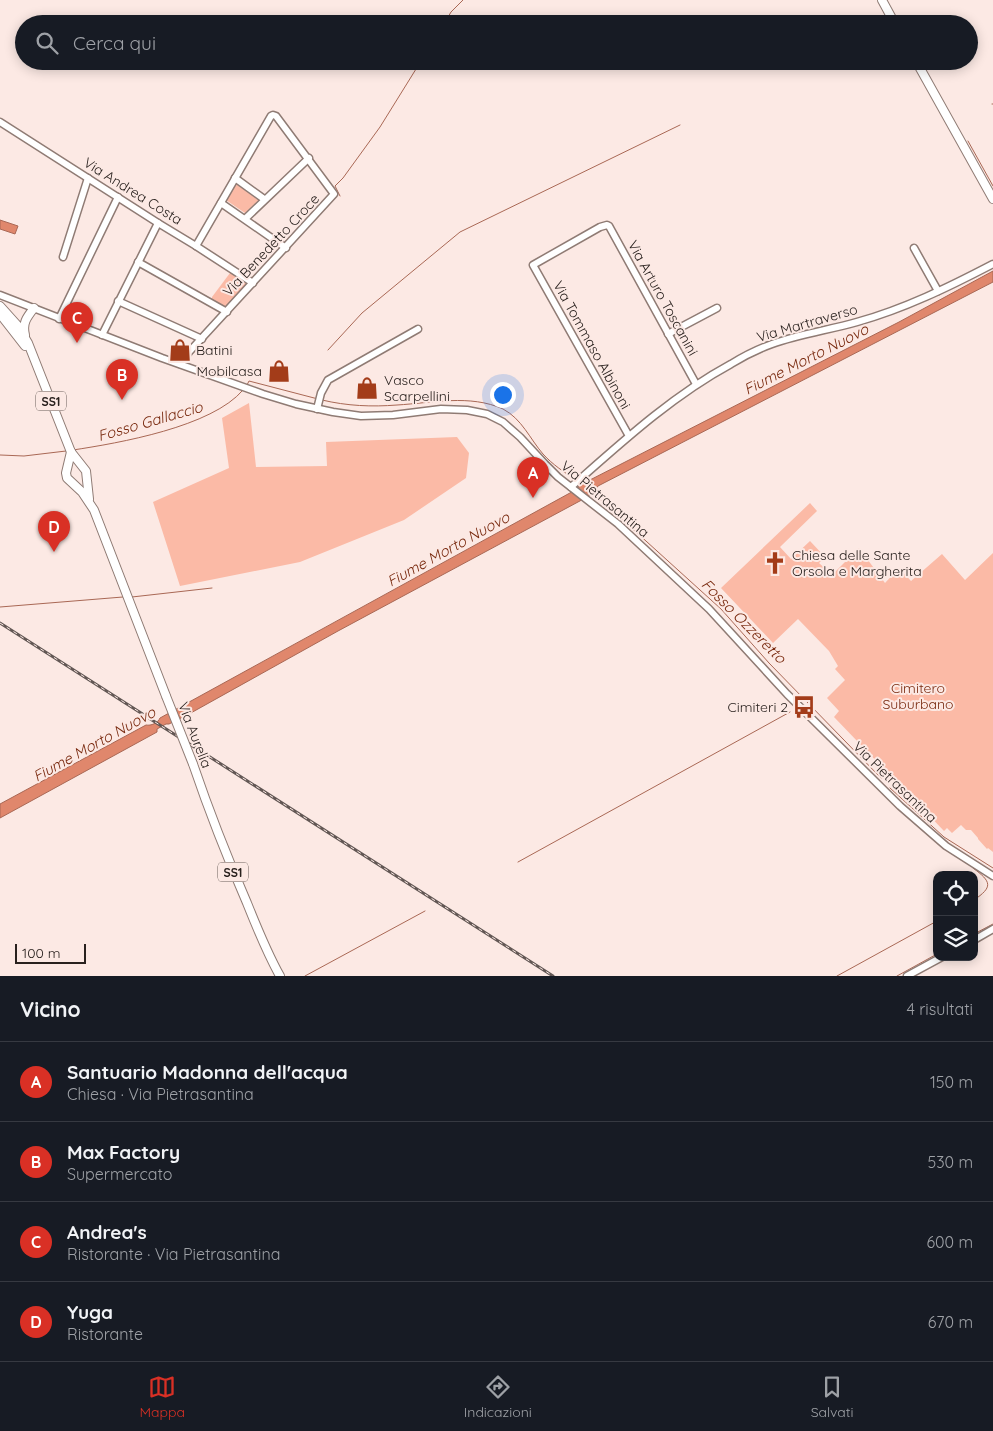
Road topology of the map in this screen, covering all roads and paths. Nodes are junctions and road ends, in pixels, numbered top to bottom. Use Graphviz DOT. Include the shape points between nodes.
graph roads {
  1 [pos="882,0"];
  2 [pos="890,15"];
  3 [pos="921,70"];
  4 [pos="0,122"];
  5 [pos="309,158"];
  6 [pos="88,178"];
  7 [pos="235,178"];
  8 [pos="118,197"];
  9 [pos="264,199"];
  10 [pos="993,199"];
  11 [pos="222,203"];
  12 [pos="245,219"];
  13 [pos="158,224"];
  14 [pos="607,225"];
  15 [pos="196,246"];
  16 [pos="286,248"];
  17 [pos="914,248"];
  18 [pos="64,257"];
  19 [pos="138,262"];
  20 [pos="993,264"];
  21 [pos="253,283"];
  22 [pos="938,291"];
  23 [pos="0,296"];
  24 [pos="118,301"];
  25 [pos="0,306"];
  26 [pos="34,308"];
  27 [pos="717,308"];
  28 [pos="227,312"];
  29 [pos="0,314"];
  30 [pos="58,319"];
  31 [pos="418,329"];
  32 [pos="668,334"];
  33 [pos="102,335"];
  34 [pos="202,339"];
  35 [pos="26,340"];
  36 [pos="34,360"];
  37 [pos="180,364"];
  38 [pos="696,384"];
  39 [pos="317,408"];
  40 [pos="629,436"];
  41 [pos="71,452"];
  42 [pos="68,468"];
  43 [pos="84,468"];
  44 [pos="86,477"];
  45 [pos="74,484"];
  46 [pos="573,486"];
  47 [pos="89,501"];
  48 [pos="993,876"];
  49 [pos="993,929"];
  50 [pos="978,938"];
  51 [pos="935,961"];
  52 [pos="280,976"];
  53 [pos="907,976"];
  1 -- 2 [label="main road"];
  3 -- 10 [label="main road"];
  4 -- 6 [label="street, Via Andrea Costa"];
  5 -- 7 [label="street, Via Benedetto Croce" via="274,115"];
  5 -- 9 [label="street"];
  5 -- 16 [label="street, Via Benedetto Croce" via="334,194"];
  6 -- 8 [label="street, Via Andrea Costa"];
  6 -- 18 [label="street"];
  7 -- 9 [label="street"];
  7 -- 11 [label="street"];
  8 -- 13 [label="street, Via Andrea Costa"];
  8 -- 30 [label="street"];
  9 -- 12 [label="street"];
  11 -- 12 [label="street"];
  11 -- 15 [label="street"];
  12 -- 16 [label="street"];
  13 -- 15 [label="street, Via Andrea Costa"];
  13 -- 19 [label="street"];
  14 -- 32 [label="street, Via Arturo Toscanini"];
  14 -- 40 [label="street, Via Tommaso Albinoni" via="533,265"];
  15 -- 21 [label="street, Via Andrea Costa"];
  16 -- 21 [label="street, Via Benedetto Croce"];
  17 -- 22 [label="street"];
  19 -- 24 [label="street"];
  19 -- 28 [label="street"];
  20 -- 22 [label="street, Via Martraverso"];
  21 -- 28 [label="street, Via Benedetto Croce"];
  22 -- 38 [label="street, Via Martraverso" via="876,316 771,344"];
  23 -- 26 [label="street, Via Pietrasantina"];
  24 -- 33 [label="street"];
  24 -- 34 [label="street"];
  25 -- 35 [label="main road, SS1"];
  26 -- 30 [label="street, Via Pietrasantina"];
  26 -- 35 [label="main road" via="24,324"];
  27 -- 32 [label="street"];
  28 -- 34 [label="street, Via Benedetto Croce"];
  29 -- 36 [label="main road, SS1"];
  30 -- 33 [label="street, Via Pietrasantina"];
  31 -- 39 [label="street" via="328,380"];
  32 -- 38 [label="street, Via Arturo Toscanini"];
  33 -- 37 [label="street, Via Pietrasantina"];
  34 -- 37 [label="street, Via Benedetto Croce"];
  35 -- 36 [label="main road, SS1"];
  36 -- 41 [label="main road, SS1"];
  37 -- 39 [label="street, Via Pietrasantina" via="250,390"];
  38 -- 40 [label="street, Via Martraverso"];
  39 -- 46 [label="street, Via Pietrasantina" via="361,416 450,409 482,413 506,424 545,464"];
  40 -- 46 [label="street, Via Martraverso"];
  41 -- 42 [label="main road"];
  41 -- 43 [label="main road, SS1"];
  42 -- 43 [label="main road" via="80,464"];
  42 -- 45 [label="main road, SS1" via="67,478"];
  43 -- 44 [label="main road, SS1"];
  44 -- 45 [label="main road" via="81,483"];
  44 -- 47 [label="main road, Via Aurelia / SS1"];
  45 -- 47 [label="main road, Via Aurelia / SS1"];
  46 -- 48 [label="street, Via Pietrasantina" via="709,609 787,694 900,806 946,846"];
  47 -- 52 [label="main road, Via Aurelia / SS1, bridge" via="233,871"];
  49 -- 50 [label="street"];
  51 -- 53 [label="street"];
}
